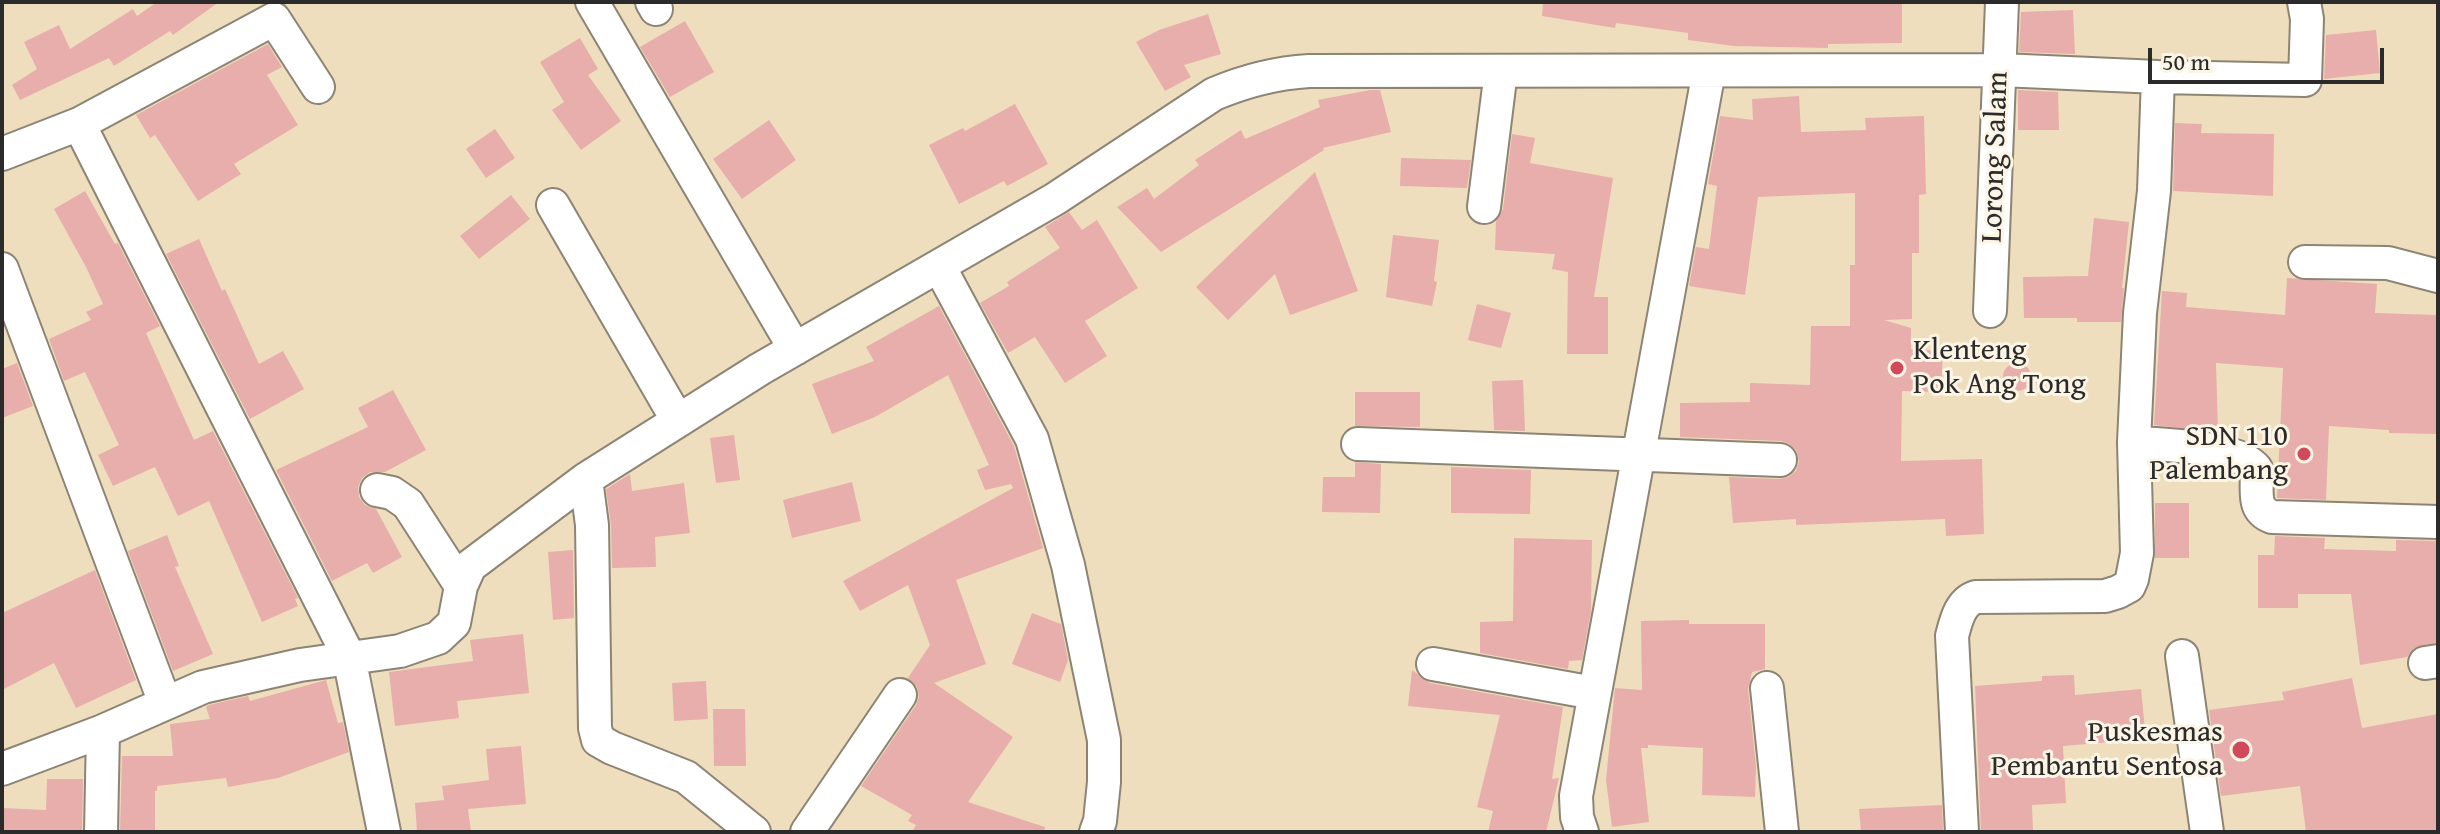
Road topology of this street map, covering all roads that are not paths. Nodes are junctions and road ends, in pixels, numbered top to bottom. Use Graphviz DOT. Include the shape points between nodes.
graph roads {
  1 [pos="592,2"];
  2 [pos="2002,2"];
  3 [pos="2304,2"];
  4 [pos="2001,70"];
  5 [pos="1501,71"];
  6 [pos="1709,71"];
  7 [pos="2158,77"];
  8 [pos="318,87"];
  9 [pos="79,124"];
  10 [pos="2,154"];
  11 [pos="553,205"];
  12 [pos="1484,207"];
  13 [pos="2305,262"];
  14 [pos="939,266"];
  15 [pos="2,269"];
  16 [pos="2438,276"];
  17 [pos="1990,311"];
  18 [pos="13,330"];
  19 [pos="795,349"];
  20 [pos="678,421"];
  21 [pos="2134,442"];
  22 [pos="1358,444"];
  23 [pos="1639,453"];
  24 [pos="1780,460"];
  25 [pos="586,479"];
  26 [pos="377,490"];
  27 [pos="2438,522"];
  28 [pos="461,586"];
  29 [pos="2182,656"];
  30 [pos="349,657"];
  31 [pos="1433,664"];
  32 [pos="1767,688"];
  33 [pos="1594,693"];
  34 [pos="900,695"];
  35 [pos="165,703"];
  36 [pos="103,731"];
  37 [pos="2,769"];
  38 [pos="101,832"];
  39 [pos="384,832"];
  40 [pos="754,832"];
  41 [pos="807,832"];
  42 [pos="1096,832"];
  43 [pos="1582,832"];
  44 [pos="1782,832"];
  45 [pos="1962,832"];
  46 [pos="2207,832"];
  1 -- 19 [label="street"];
  2 -- 4 [label="street, Lorong Salam"];
  3 -- 7 [label="street" via="2305,80"];
  4 -- 6 [label="street"];
  4 -- 7 [label="street"];
  4 -- 17 [label="street, Lorong Salam"];
  5 -- 6 [label="street"];
  5 -- 12 [label="street"];
  5 -- 14 [label="street" via="1309,71 1240,83 1214,94 1055,199"];
  6 -- 23 [label="street"];
  7 -- 21 [label="street"];
  8 -- 9 [label="street" via="274,19"];
  9 -- 10 [label="street"];
  9 -- 30 [label="street"];
  11 -- 20 [label="street"];
  13 -- 16 [label="street" via="2388,263"];
  14 -- 19 [label="street"];
  14 -- 42 [label="street" via="1032,439 1068,565 1104,740"];
  15 -- 18 [label="street"];
  18 -- 35 [label="street"];
  19 -- 20 [label="street"];
  20 -- 25 [label="street"];
  21 -- 27 [label="street" via="2246,460 2256,469 2259,509 2272,517"];
  21 -- 45 [label="street" via="2137,553 2129,586 2105,596 1976,597 1956,621 1952,636"];
  22 -- 23 [label="street"];
  23 -- 24 [label="street"];
  23 -- 33 [label="street"];
  25 -- 28 [label="street" via="470,566"];
  25 -- 40 [label="street" via="598,740 686,777"];
  26 -- 28 [label="street" via="408,504"];
  28 -- 30 [label="street" via="454,623 438,638 400,651"];
  29 -- 46 [label="street"];
  30 -- 35 [label="street" via="203,687"];
  30 -- 39 [label="street"];
  31 -- 33 [label="street"];
  32 -- 44 [label="street"];
  33 -- 43 [label="street" via="1576,796"];
  34 -- 41 [label="street"];
  35 -- 36 [label="street"];
  36 -- 37 [label="street"];
  36 -- 38 [label="street"];
}
